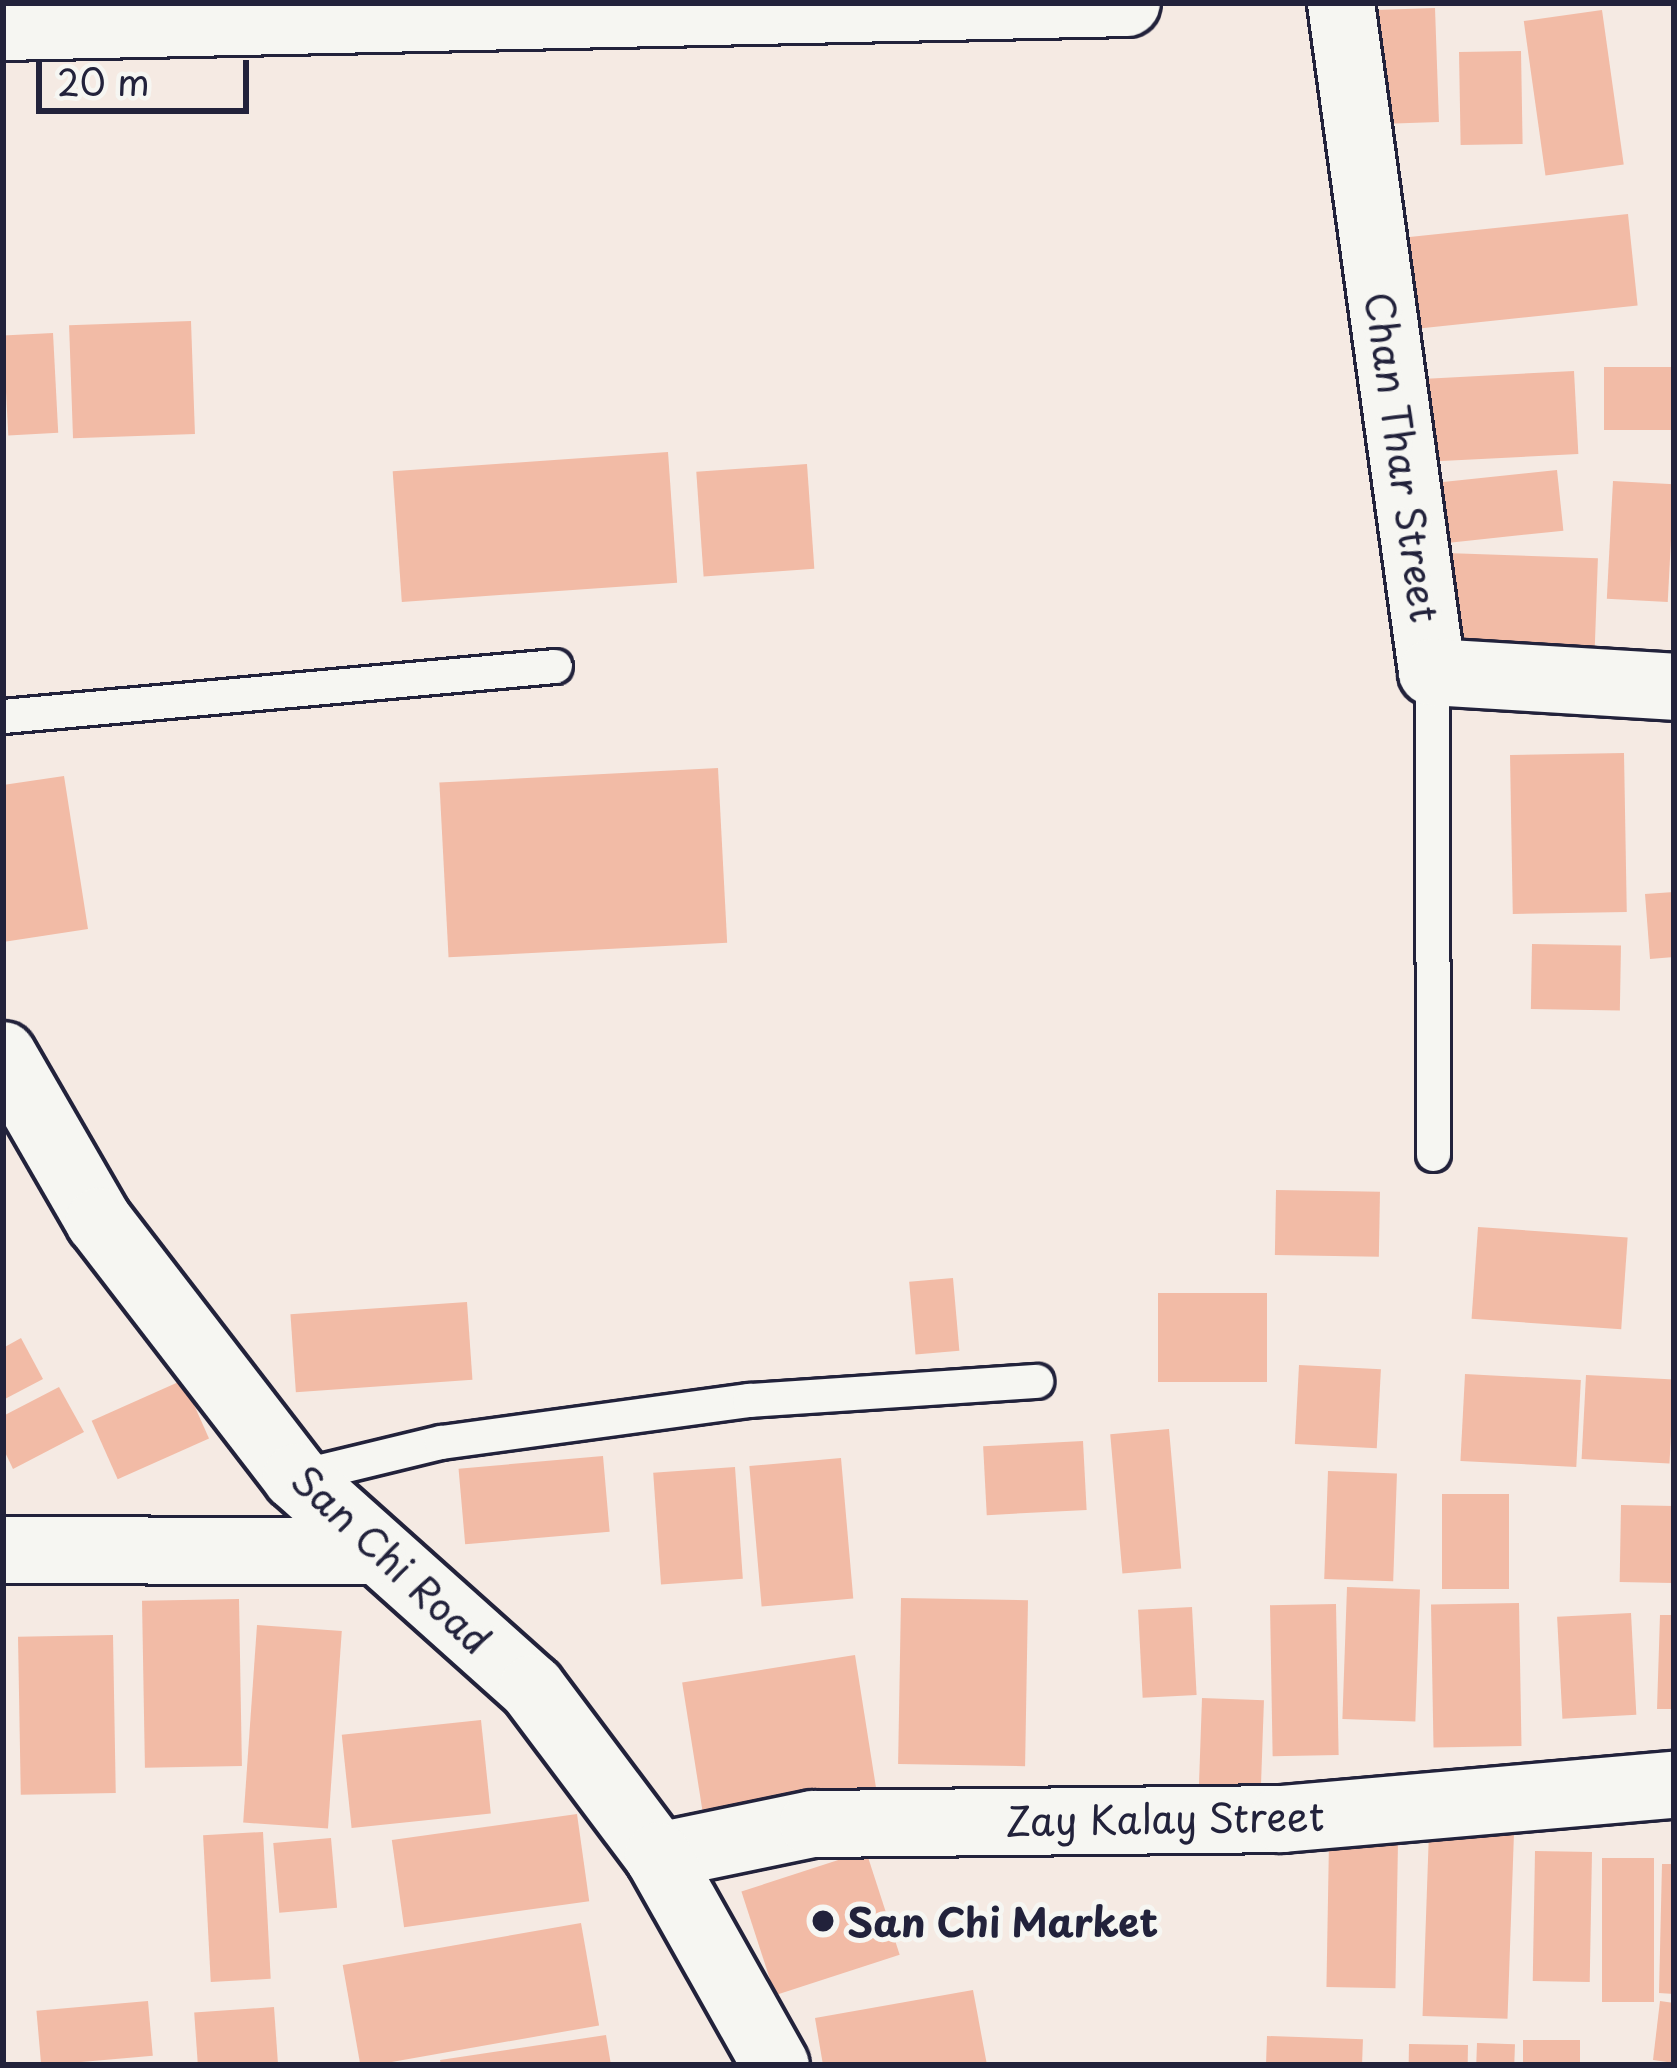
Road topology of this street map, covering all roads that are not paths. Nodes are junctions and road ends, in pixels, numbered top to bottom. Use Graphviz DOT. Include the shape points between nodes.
graph roads {
  1 [pos="1127,3"];
  2 [pos="1341,3"];
  3 [pos="3,27"];
  4 [pos="555,667"];
  5 [pos="1432,672"];
  6 [pos="1674,687"];
  7 [pos="3,716"];
  8 [pos="3,1055"];
  9 [pos="1433,1154"];
  10 [pos="1036,1381"];
  11 [pos="296,1477"];
  12 [pos="3,1550"];
  13 [pos="373,1551"];
  14 [pos="1674,1785"];
  15 [pos="658,1856"];
  16 [pos="776,2065"];
  1 -- 3 [label="street"];
  2 -- 5 [label="street, Chan Thar Street"];
  4 -- 7 [label="lane"];
  5 -- 6 [label="street, Chan Thar Street"];
  5 -- 9 [label="lane"];
  8 -- 11 [label="street, San Chi Road" via="99,1221"];
  10 -- 11 [label="lane" via="725,1403 441,1442"];
  11 -- 13 [label="street, San Chi Road"];
  12 -- 13 [label="street"];
  13 -- 15 [label="street, San Chi Road" via="532,1688"];
  14 -- 15 [label="street, Zay Kalay Street" via="1282,1819 813,1823"];
  15 -- 16 [label="street, San Chi Road"];
}
